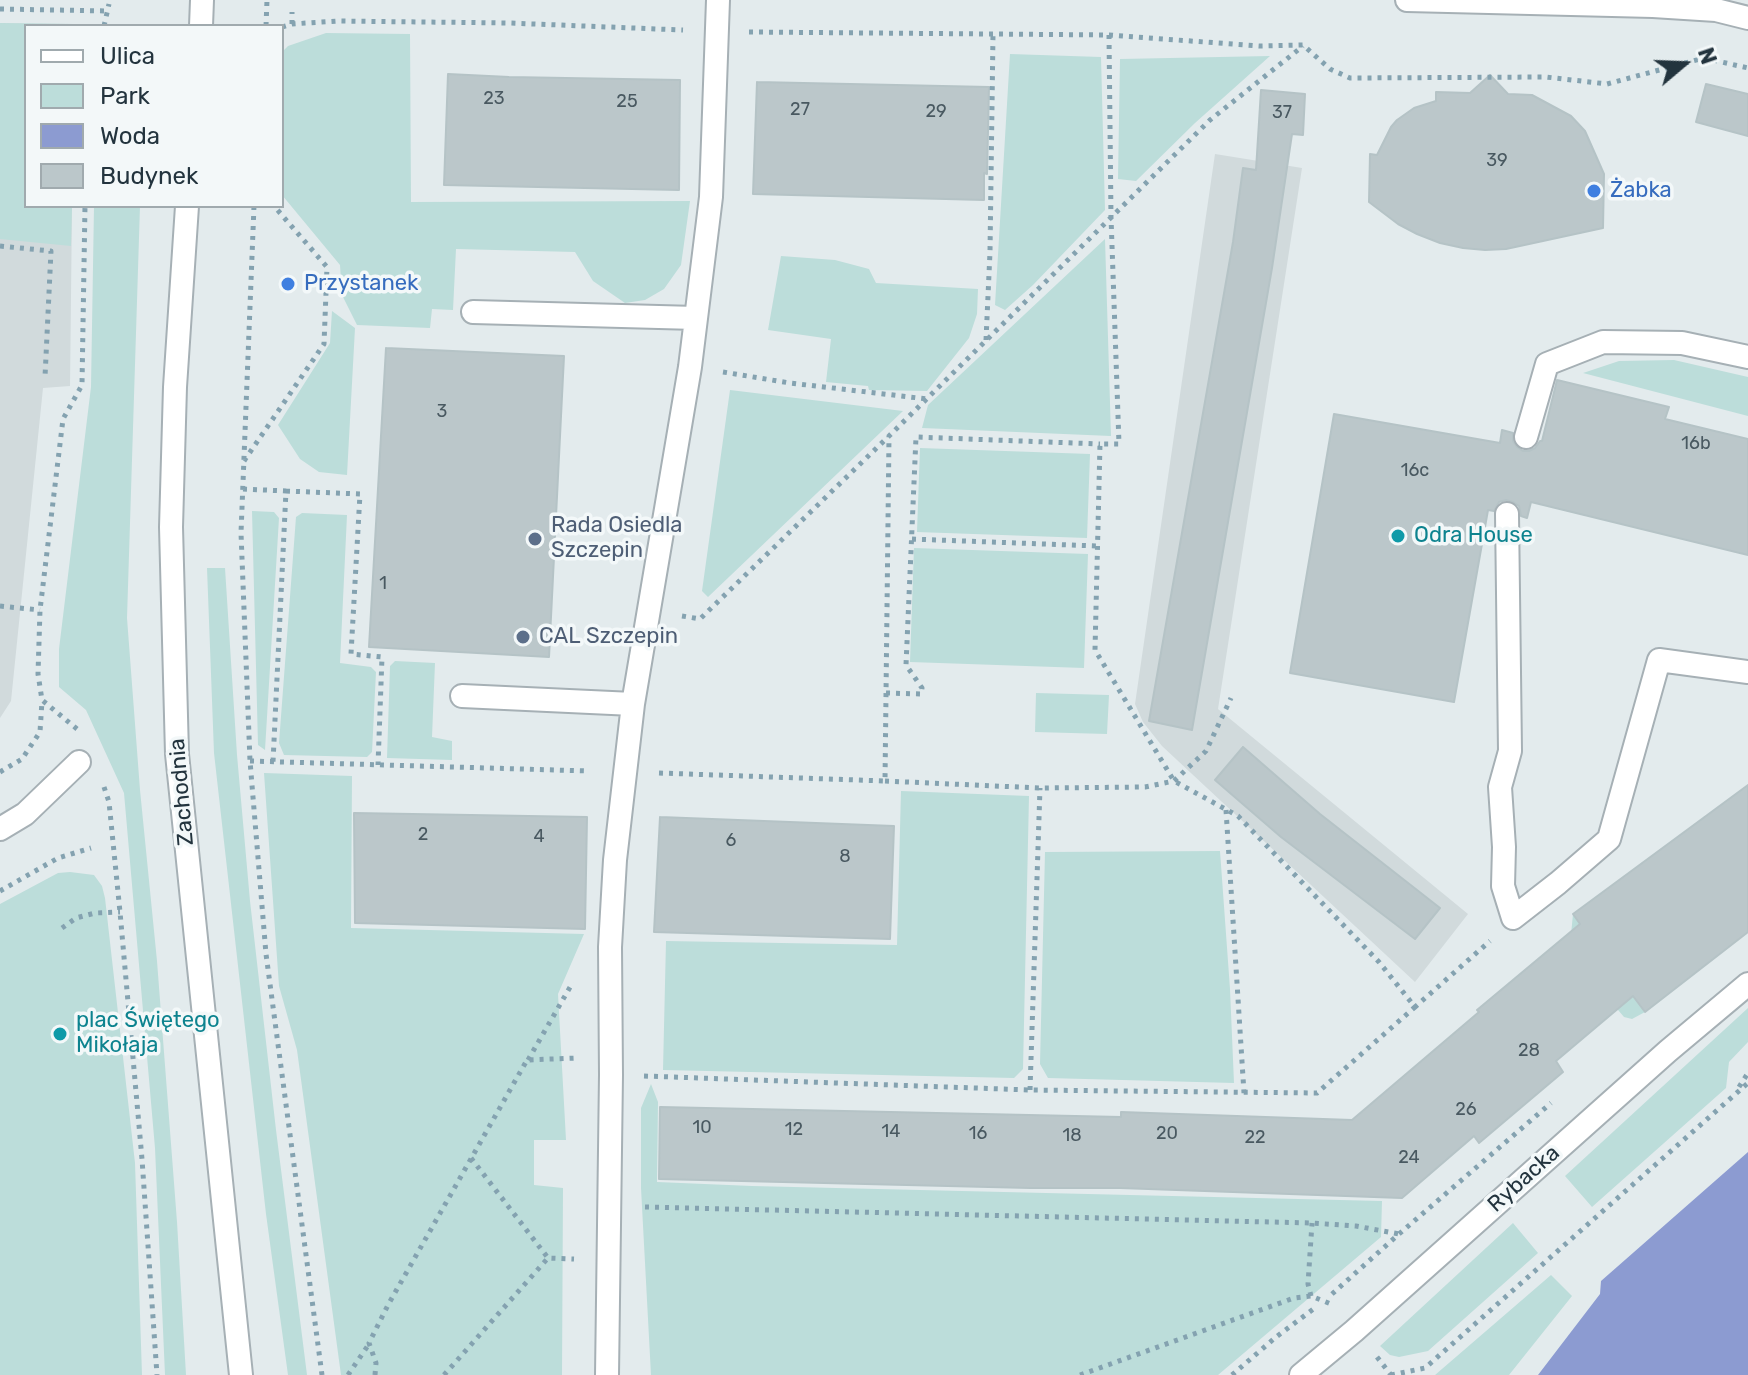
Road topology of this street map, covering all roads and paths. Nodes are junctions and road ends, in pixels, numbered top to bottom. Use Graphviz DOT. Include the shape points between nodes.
graph roads {
  1 [pos="202,0"];
  2 [pos="267,0"];
  3 [pos="718,0"];
  4 [pos="1407,0"];
  5 [pos="109,4"];
  6 [pos="1718,5"];
  7 [pos="0,9"];
  8 [pos="108,11"];
  9 [pos="292,12"];
  10 [pos="1748,18"];
  11 [pos="105,24"];
  12 [pos="201,24"];
  13 [pos="266,24"];
  14 [pos="292,24"];
  15 [pos="284,26"];
  16 [pos="717,31"];
  17 [pos="993,34"];
  18 [pos="1109,35"];
  19 [pos="1303,45"];
  20 [pos="1748,68"];
  21 [pos="85,208"];
  22 [pos="187,208"];
  23 [pos="254,208"];
  24 [pos="276,208"];
  25 [pos="1111,217"];
  26 [pos="0,246"];
  27 [pos="473,312"];
  28 [pos="696,318"];
  29 [pos="986,340"];
  30 [pos="1748,357"];
  31 [pos="690,367"];
  32 [pos="45,377"];
  33 [pos="927,399"];
  34 [pos="889,436"];
  35 [pos="1526,437"];
  36 [pos="1100,444"];
  37 [pos="244,462"];
  38 [pos="243,489"];
  39 [pos="286,491"];
  40 [pos="1507,514"];
  41 [pos="912,539"];
  42 [pos="1097,546"];
  43 [pos="0,606"];
  44 [pos="40,610"];
  45 [pos="649,611"];
  46 [pos="1748,672"];
  47 [pos="886,693"];
  48 [pos="462,696"];
  49 [pos="1231,698"];
  50 [pos="42,700"];
  51 [pos="633,704"];
  52 [pos="59,713"];
  53 [pos="250,761"];
  54 [pos="79,762"];
  55 [pos="273,762"];
  56 [pos="378,765"];
  57 [pos="0,772"];
  58 [pos="625,772"];
  59 [pos="885,781"];
  60 [pos="1174,781"];
  61 [pos="1040,788"];
  62 [pos="109,802"];
  63 [pos="1226,809"];
  64 [pos="0,829"];
  65 [pos="91,848"];
  66 [pos="0,891"];
  67 [pos="120,912"];
  68 [pos="1513,918"];
  69 [pos="62,928"];
  70 [pos="610,947"];
  71 [pos="1748,984"];
  72 [pos="1415,1007"];
  73 [pos="527,1060"];
  74 [pos="610,1066"];
  75 [pos="1748,1073"];
  76 [pos="1748,1083"];
  77 [pos="1030,1090"];
  78 [pos="1736,1091"];
  79 [pos="1244,1093"];
  80 [pos="1555,1099"];
  81 [pos="471,1158"];
  82 [pos="608,1207"];
  83 [pos="1312,1223"];
  84 [pos="1399,1234"];
  85 [pos="548,1258"];
  86 [pos="608,1260"];
  87 [pos="1332,1294"];
  88 [pos="1311,1296"];
  89 [pos="1332,1304"];
  90 [pos="1316,1307"];
  91 [pos="369,1343"];
  92 [pos="1373,1353"];
  93 [pos="157,1375"];
  94 [pos="241,1375"];
  95 [pos="322,1375"];
  96 [pos="348,1375"];
  97 [pos="375,1375"];
  98 [pos="444,1375"];
  99 [pos="607,1375"];
  100 [pos="1080,1375"];
  101 [pos="1232,1375"];
  102 [pos="1301,1375"];
  103 [pos="1391,1375"];
  1 -- 12 [label="street"];
  2 -- 13 [label="path"];
  3 -- 16 [label="street"];
  4 -- 6 [label="street"];
  5 -- 8 [label="path"];
  6 -- 10 [label="street"];
  7 -- 8 [label="path"];
  8 -- 11 [label="path"];
  9 -- 14 [label="path"];
  14 -- 15 [label="path"];
  14 -- 16 [label="path" via="509,23"];
  16 -- 17 [label="path"];
  16 -- 28 [label="street" via="711,197"];
  17 -- 18 [label="path"];
  17 -- 29 [label="path"];
  18 -- 19 [label="path"];
  18 -- 25 [label="path"];
  19 -- 20 [label="path" via="1330,69 1350,78 1546,77 1607,84 1704,58"];
  19 -- 25 [label="path" via="1210,120"];
  21 -- 44 [label="path" via="82,385 63,419"];
  22 -- 94 [label="street, Zachodnia" via="171,527 177,754"];
  23 -- 37 [label="path"];
  24 -- 37 [label="path" via="327,267 324,344"];
  25 -- 29 [label="path"];
  25 -- 36 [label="path" via="1119,444"];
  26 -- 32 [label="path" via="51,251"];
  27 -- 28 [label="street"];
  28 -- 31 [label="street"];
  29 -- 33 [label="path"];
  30 -- 35 [label="street" via="1682,343 1603,342 1547,364"];
  31 -- 33 [label="path"];
  31 -- 45 [label="street"];
  33 -- 34 [label="path"];
  34 -- 45 [label="path" via="700,619"];
  34 -- 47 [label="path"];
  36 -- 41 [label="path" via="916,437"];
  36 -- 42 [label="path"];
  37 -- 38 [label="path"];
  38 -- 39 [label="path"];
  38 -- 53 [label="path"];
  39 -- 55 [label="path"];
  39 -- 56 [label="path" via="360,494 351,654 382,657"];
  40 -- 68 [label="street" via="1510,751 1500,787 1503,886"];
  41 -- 42 [label="path"];
  41 -- 47 [label="path" via="906,665 921,694"];
  42 -- 60 [label="path" via="1095,650"];
  43 -- 44 [label="path"];
  44 -- 50 [label="path"];
  45 -- 51 [label="street"];
  46 -- 68 [label="street" via="1659,660 1609,839"];
  47 -- 59 [label="path"];
  48 -- 51 [label="street"];
  49 -- 60 [label="path" via="1206,751"];
  50 -- 52 [label="path"];
  50 -- 57 [label="path" via="40,732 22,759"];
  51 -- 58 [label="street"];
  53 -- 55 [label="path"];
  53 -- 95 [label="path" via="266,954"];
  54 -- 64 [label="street" via="25,814"];
  55 -- 56 [label="path"];
  56 -- 58 [label="path"];
  58 -- 59 [label="path"];
  58 -- 70 [label="street"];
  59 -- 61 [label="path"];
  60 -- 61 [label="path" via="1145,787"];
  60 -- 63 [label="path"];
  61 -- 77 [label="path"];
  62 -- 67 [label="path"];
  63 -- 72 [label="path" via="1379,962"];
  63 -- 79 [label="path"];
  65 -- 66 [label="path" via="58,858"];
  67 -- 69 [label="path" via="76,918"];
  67 -- 93 [label="path"];
  68 -- 72 [label="path"];
  70 -- 73 [label="path" via="593,947"];
  70 -- 74 [label="street"];
  71 -- 102 [label="street, Rybacka"];
  72 -- 79 [label="path" via="1317,1093"];
  73 -- 74 [label="path"];
  73 -- 81 [label="path"];
  74 -- 77 [label="path"];
  74 -- 82 [label="street"];
  75 -- 78 [label="path"];
  76 -- 78 [label="path"];
  77 -- 79 [label="path"];
  78 -- 103 [label="path" via="1425,1368"];
  80 -- 84 [label="path"];
  81 -- 85 [label="path"];
  81 -- 91 [label="path"];
  82 -- 83 [label="path"];
  82 -- 86 [label="street"];
  83 -- 84 [label="path"];
  83 -- 88 [label="path"];
  84 -- 87 [label="path"];
  85 -- 86 [label="path"];
  85 -- 98 [label="path"];
  86 -- 99 [label="street"];
  88 -- 89 [label="path"];
  88 -- 100 [label="path"];
  90 -- 101 [label="path"];
  91 -- 96 [label="path"];
  91 -- 97 [label="path"];
  92 -- 103 [label="path"];
}
